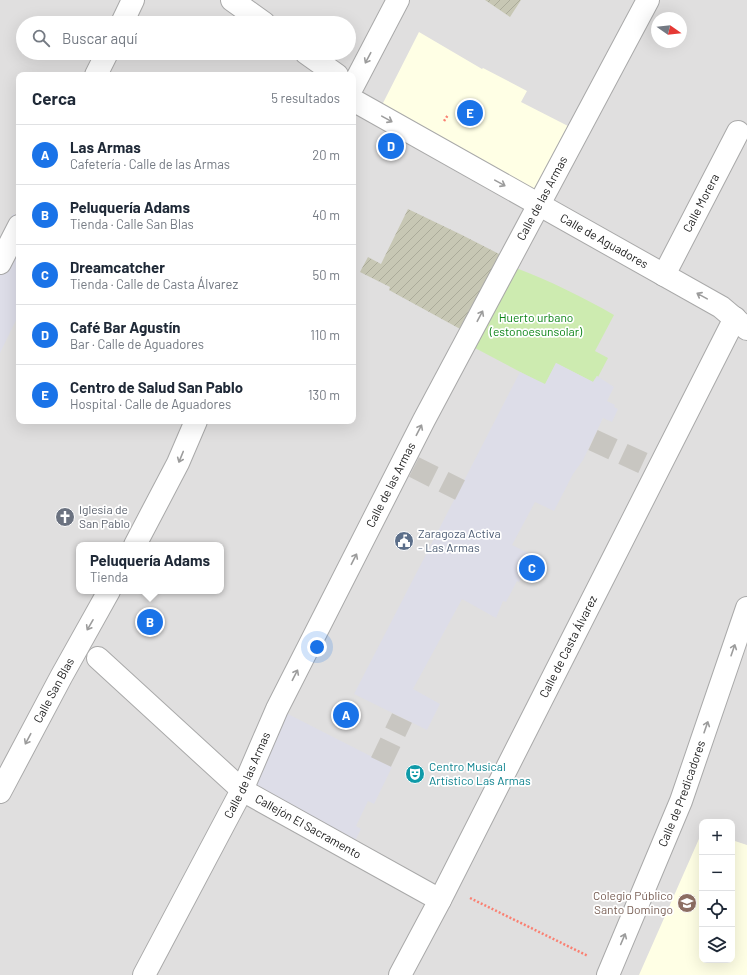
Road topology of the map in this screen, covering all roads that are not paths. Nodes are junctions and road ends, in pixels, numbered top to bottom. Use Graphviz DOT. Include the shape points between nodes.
graph roads {
  1 [pos="133,0"];
  2 [pos="232,0"];
  3 [pos="398,0"];
  4 [pos="648,0"];
  5 [pos="125,16"];
  6 [pos="254,16"];
  7 [pos="104,60"];
  8 [pos="316,60"];
  9 [pos="98,72"];
  10 [pos="333,72"];
  11 [pos="356,80"];
  12 [pos="356,102"];
  13 [pos="738,132"];
  14 [pos="540,205"];
  15 [pos="16,239"];
  16 [pos="0,263"];
  17 [pos="664,275"];
  18 [pos="741,323"];
  19 [pos="195,424"];
  20 [pos="137,542"];
  21 [pos="107,594"];
  22 [pos="747,608"];
  23 [pos="98,658"];
  24 [pos="242,790"];
  25 [pos="0,792"];
  26 [pos="444,893"];
  27 [pos="609,971"];
  28 [pos="144,975"];
  29 [pos="400,975"];
  1 -- 5 [label="street"];
  2 -- 6 [label="street"];
  3 -- 11 [label="street, one-way"];
  4 -- 14 [label="street, Calle de las Armas"];
  7 -- 9 [label="street"];
  8 -- 10 [label="street"];
  12 -- 14 [label="street, Calle de Aguadores, one-way"];
  13 -- 17 [label="street, Calle Morera"];
  14 -- 17 [label="street, Calle de Aguadores"];
  24 -- 14 [label="street, Calle de las Armas, one-way" via="277,710 408,464 424,420"];
  15 -- 16 [label="street"];
  18 -- 17 [label="street, Calle de Aguadores, one-way" via="721,307"];
  18 -- 26 [label="street, Calle de Casta Álvarez" via="652,468"];
  19 -- 20 [label="street, one-way" via="178,463"];
  21 -- 25 [label="street, Calle San Blas, one-way"];
  27 -- 22 [label="street, Calle de Predicadores, one-way" via="681,801"];
  23 -- 24 [label="street, Callejón El Sacramento"];
  24 -- 26 [label="street, Callejón El Sacramento"];
  24 -- 28 [label="street, Calle de las Armas"];
  26 -- 29 [label="street, Calle de Casta Álvarez"];
}
